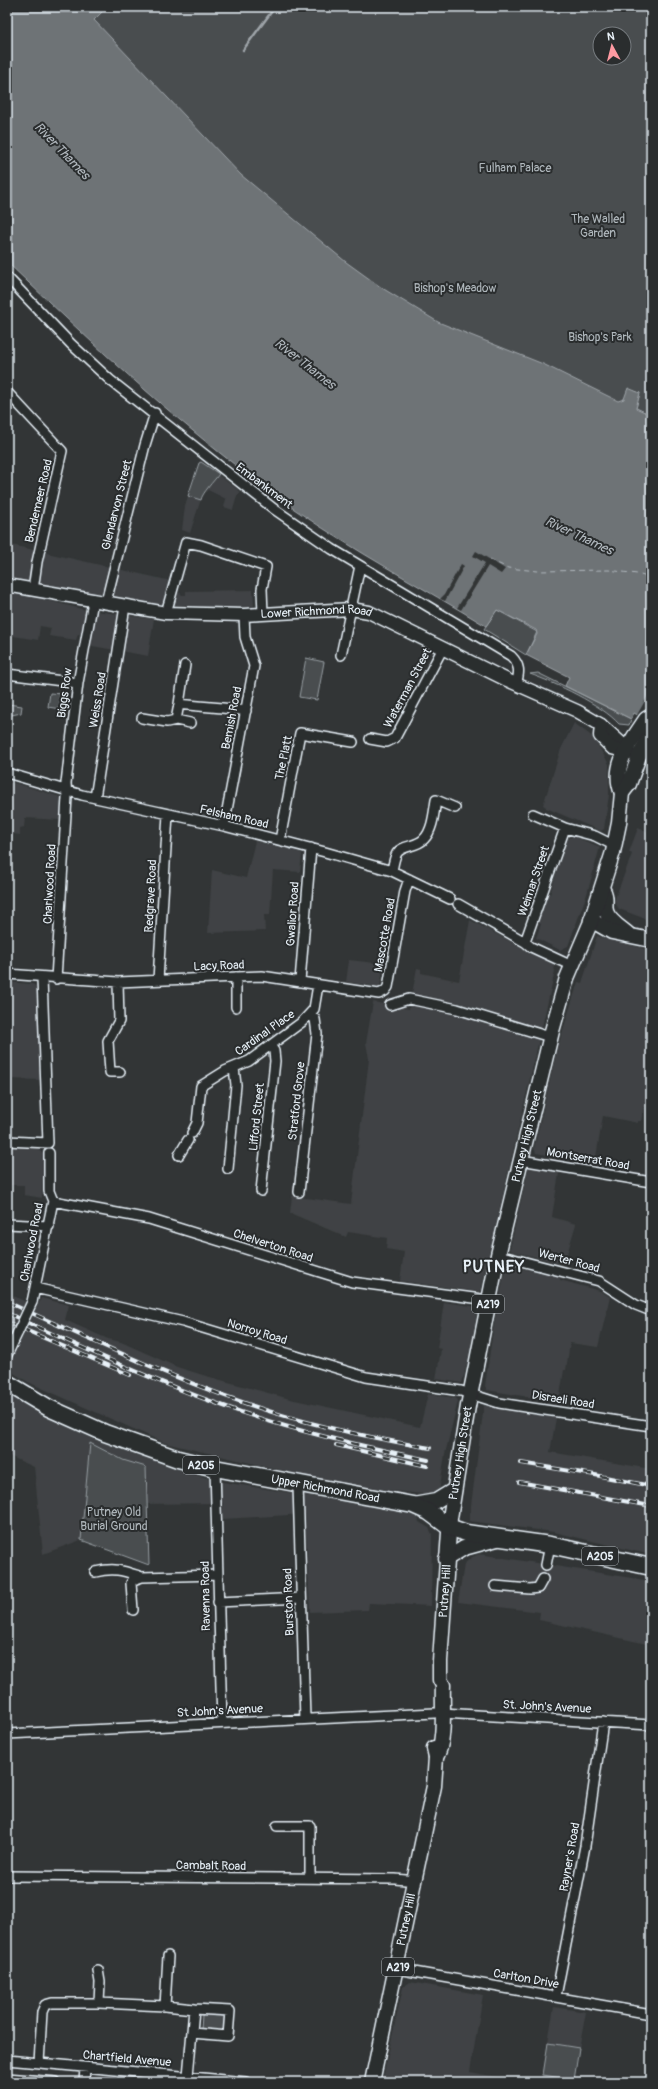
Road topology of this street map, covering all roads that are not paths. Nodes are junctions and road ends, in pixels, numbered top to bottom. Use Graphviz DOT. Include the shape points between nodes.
graph roads {
  1 [pos="7,277"];
  2 [pos="7,392"];
  3 [pos="155,413"];
  4 [pos="360,566"];
  5 [pos="7,585"];
  6 [pos="33,590"];
  7 [pos="93,601"];
  8 [pos="106,602"];
  9 [pos="126,606"];
  10 [pos="351,609"];
  11 [pos="166,613"];
  12 [pos="263,614"];
  13 [pos="244,615"];
  14 [pos="443,648"];
  15 [pos="341,655"];
  16 [pos="185,665"];
  17 [pos="7,674"];
  18 [pos="78,683"];
  19 [pos="516,684"];
  20 [pos="179,704"];
  21 [pos="246,710"];
  22 [pos="651,716"];
  23 [pos="142,718"];
  24 [pos="176,720"];
  25 [pos="190,723"];
  26 [pos="601,725"];
  27 [pos="643,734"];
  28 [pos="370,739"];
  29 [pos="353,742"];
  30 [pos="625,751"];
  31 [pos="639,756"];
  32 [pos="7,773"];
  33 [pos="66,790"];
  34 [pos="622,793"];
  35 [pos="95,798"];
  36 [pos="455,808"];
  37 [pos="168,814"];
  38 [pos="533,814"];
  39 [pos="224,826"];
  40 [pos="565,828"];
  41 [pos="280,840"];
  42 [pos="615,846"];
  43 [pos="311,848"];
  44 [pos="392,872"];
  45 [pos="409,879"];
  46 [pos="602,888"];
  47 [pos="450,899"];
  48 [pos="458,904"];
  49 [pos="591,920"];
  50 [pos="628,934"];
  51 [pos="651,940"];
  52 [pos="525,942"];
  53 [pos="572,966"];
  54 [pos="7,974"];
  55 [pos="236,977"];
  56 [pos="42,978"];
  57 [pos="56,979"];
  58 [pos="158,980"];
  59 [pos="300,981"];
  60 [pos="118,982"];
  61 [pos="318,985"];
  62 [pos="382,993"];
  63 [pos="390,1005"];
  64 [pos="236,1007"];
  65 [pos="309,1015"];
  66 [pos="550,1037"];
  67 [pos="270,1047"];
  68 [pos="230,1070"];
  69 [pos="120,1072"];
  70 [pos="7,1141"];
  71 [pos="49,1153"];
  72 [pos="179,1155"];
  73 [pos="521,1160"];
  74 [pos="228,1169"];
  75 [pos="651,1182"];
  76 [pos="261,1191"];
  77 [pos="299,1192"];
  78 [pos="53,1201"];
  79 [pos="7,1224"];
  80 [pos="49,1226"];
  81 [pos="498,1255"];
  82 [pos="35,1288"];
  83 [pos="489,1300"];
  84 [pos="651,1311"];
  85 [pos="7,1355"];
  86 [pos="7,1383"];
  87 [pos="471,1394"];
  88 [pos="651,1426"];
  89 [pos="215,1468"];
  90 [pos="298,1485"];
  91 [pos="454,1490"];
  92 [pos="413,1505"];
  93 [pos="449,1527"];
  94 [pos="497,1539"];
  95 [pos="550,1545"];
  96 [pos="446,1559"];
  97 [pos="546,1565"];
  98 [pos="651,1567"];
  99 [pos="96,1572"];
  100 [pos="217,1575"];
  101 [pos="142,1577"];
  102 [pos="543,1578"];
  103 [pos="495,1586"];
  104 [pos="301,1598"];
  105 [pos="218,1602"];
  106 [pos="133,1610"];
  107 [pos="438,1713"];
  108 [pos="305,1719"];
  109 [pos="603,1722"];
  110 [pos="222,1723"];
  111 [pos="651,1725"];
  112 [pos="7,1734"];
  113 [pos="277,1826"];
  114 [pos="7,1876"];
  115 [pos="310,1878"];
  116 [pos="416,1881"];
  117 [pos="168,1956"];
  118 [pos="397,1969"];
  119 [pos="98,1970"];
  120 [pos="556,1996"];
  121 [pos="98,2003"];
  122 [pos="165,2006"];
  123 [pos="194,2009"];
  124 [pos="651,2014"];
  125 [pos="192,2033"];
  126 [pos="7,2060"];
  127 [pos="39,2062"];
  128 [pos="85,2068"];
  129 [pos="188,2076"];
  130 [pos="7,2078"];
  131 [pos="56,2082"];
  132 [pos="84,2082"];
  133 [pos="246,2082"];
  134 [pos="372,2082"];
  1 -- 3 [label="street, Embankment" via="71,344 110,380"];
  2 -- 6 [label="street, Bendemeer Road" via="62,450"];
  3 -- 4 [label="street, Embankment" via="274,509 332,550"];
  3 -- 8 [label="street, Glendarvon Street"];
  4 -- 10 [label="street"];
  4 -- 19 [label="street, Embankment" via="511,656 518,665"];
  5 -- 6 [label="main road, Lower Richmond Road"];
  6 -- 7 [label="main road, Lower Richmond Road"];
  7 -- 8 [label="main road, Lower Richmond Road"];
  7 -- 18 [label="street, Biggs Row"];
  8 -- 9 [label="main road, Lower Richmond Road"];
  9 -- 11 [label="main road, Lower Richmond Road"];
  9 -- 35 [label="street, Weiss Road"];
  10 -- 12 [label="main road, Lower Richmond Road"];
  10 -- 14 [label="main road, Lower Richmond Road" via="380,616"];
  10 -- 15 [label="street"];
  11 -- 12 [label="street" via="186,542 266,567 262,589"];
  11 -- 13 [label="main road, Lower Richmond Road"];
  12 -- 13 [label="main road, Lower Richmond Road"];
  13 -- 21 [label="street, Bemish Road" via="245,637 254,666"];
  14 -- 19 [label="main road, Lower Richmond Road"];
  14 -- 28 [label="street, Waterman Street" via="395,738 387,742"];
  16 -- 20 [label="street"];
  17 -- 18 [label="street"];
  18 -- 33 [label="street, Biggs Row"];
  19 -- 26 [label="main road, Lower Richmond Road" via="577,711"];
  20 -- 21 [label="street"];
  20 -- 24 [label="street"];
  21 -- 39 [label="street, Bemish Road"];
  22 -- 27 [label="main road, A219" via="646,719"];
  23 -- 24 [label="street" via="167,722"];
  24 -- 25 [label="street"];
  26 -- 27 [label="main road, Lower Richmond Road" via="622,734"];
  26 -- 30 [label="main road, Lower Richmond Road" via="621,743"];
  27 -- 30 [label="main road, A219"];
  27 -- 31 [label="main road, A219"];
  29 -- 41 [label="street, The Platt" via="300,733"];
  30 -- 31 [label="main road"];
  30 -- 34 [label="main road, A219" via="620,766"];
  31 -- 34 [label="main road, Putney High Street / A219" via="629,784"];
  32 -- 33 [label="street, Felsham Road"];
  33 -- 35 [label="street, Felsham Road"];
  33 -- 57 [label="street, Charlwood Road"];
  34 -- 42 [label="main road, Putney High Street / A219"];
  35 -- 37 [label="street, Felsham Road"];
  36 -- 44 [label="street" via="436,800 430,828 424,840 400,849 396,854"];
  37 -- 39 [label="street, Felsham Road"];
  37 -- 58 [label="street, Redgrave Road"];
  38 -- 40 [label="street"];
  39 -- 41 [label="street, Felsham Road"];
  40 -- 42 [label="street" via="595,836"];
  40 -- 52 [label="street, Weimar Street"];
  41 -- 43 [label="street, Felsham Road"];
  42 -- 46 [label="main road, Putney High Street / A219"];
  43 -- 44 [label="street, Felsham Road"];
  43 -- 59 [label="street, Gwalior Road"];
  44 -- 45 [label="street, Felsham Road"];
  45 -- 47 [label="street, Felsham Road"];
  45 -- 62 [label="street, Mascotte Road" via="404,891 388,986"];
  46 -- 49 [label="main road, Putney High Street / A219"];
  46 -- 50 [label="main road" via="607,896 605,910"];
  48 -- 52 [label="street"];
  49 -- 50 [label="main road" via="612,932"];
  49 -- 53 [label="main road, Putney High Street / A219"];
  50 -- 51 [label="main road"];
  52 -- 53 [label="street"];
  53 -- 66 [label="main road, Putney High Street / A219"];
  54 -- 56 [label="street, Lacy Road"];
  55 -- 58 [label="street, Lacy Road"];
  55 -- 59 [label="street, Lacy Road" via="262,976"];
  55 -- 64 [label="street"];
  56 -- 57 [label="street, Lacy Road"];
  56 -- 70 [label="street" via="48,1143"];
  57 -- 60 [label="street, Lacy Road"];
  58 -- 60 [label="street, Lacy Road"];
  59 -- 61 [label="street, Lacy Road"];
  60 -- 69 [label="street" via="119,1021 108,1041 110,1072"];
  61 -- 62 [label="street, Lacy Road" via="373,994"];
  61 -- 65 [label="street, Cardinal Place" via="316,1004"];
  63 -- 66 [label="street" via="409,999 444,1006"];
  65 -- 67 [label="street, Cardinal Place"];
  65 -- 77 [label="street, Stratford Grove" via="315,1019 317,1034"];
  66 -- 73 [label="main road, Putney High Street / A219"];
  67 -- 68 [label="street, Cardinal Place"];
  67 -- 76 [label="street, Lifford Street" via="274,1051 274,1061"];
  68 -- 72 [label="street, Cardinal Place" via="201,1086 197,1123"];
  68 -- 74 [label="street" via="236,1085"];
  71 -- 78 [label="street, Charlwood Road" via="49,1191"];
  73 -- 75 [label="street, Montserrat Road"];
  73 -- 81 [label="main road, Putney High Street / A219"];
  78 -- 80 [label="street, Charlwood Road"];
  78 -- 83 [label="street, Chelverton Road" via="149,1219 352,1282"];
  79 -- 80 [label="street"];
  80 -- 82 [label="street, Charlwood Road"];
  81 -- 83 [label="main road, Putney High Street / A219"];
  81 -- 84 [label="street, Werter Road" via="599,1281 636,1305"];
  82 -- 85 [label="street, Charlwood Road, bridge" via="32,1302"];
  82 -- 87 [label="street, Norroy Road" via="183,1322 366,1377"];
  83 -- 87 [label="main road, Putney High Street / A219"];
  86 -- 89 [label="highway, Upper Richmond Road / A205" via="49,1408 105,1433 178,1459"];
  87 -- 88 [label="street, Disraeli Road" via="499,1403"];
  87 -- 91 [label="main road, Putney High Street / A219"];
  89 -- 90 [label="highway, Upper Richmond Road / A205"];
  89 -- 100 [label="street, Ravenna Road"];
  90 -- 92 [label="highway, Upper Richmond Road / A205"];
  90 -- 104 [label="street, Burston Road"];
  91 -- 92 [label="main road" via="436,1501"];
  91 -- 93 [label="main road, Putney High Street / A219"];
  92 -- 93 [label="highway, Upper Richmond Road / A205" via="429,1512"];
  93 -- 94 [label="highway, Upper Richmond Road / A205"];
  93 -- 96 [label="main road, Putney Hill / A219"];
  94 -- 95 [label="highway, Upper Richmond Road / A205"];
  94 -- 96 [label="main road" via="464,1548"];
  95 -- 97 [label="street"];
  95 -- 98 [label="highway, Upper Richmond Road / A205"];
  96 -- 107 [label="main road, Putney Hill / A219" via="440,1680 435,1685"];
  99 -- 101 [label="street" via="126,1570"];
  100 -- 101 [label="street"];
  100 -- 105 [label="street, Ravenna Road"];
  101 -- 106 [label="street" via="131,1583"];
  102 -- 103 [label="street" via="538,1588"];
  104 -- 105 [label="street"];
  104 -- 108 [label="street, Burston Road"];
  105 -- 110 [label="street, Ravenna Road"];
  107 -- 108 [label="street, St John's Avenue"];
  107 -- 109 [label="street, St. John's Avenue"];
  107 -- 116 [label="main road, Putney Hill / A219" via="434,1786"];
  108 -- 110 [label="street, St John's Avenue"];
  109 -- 111 [label="street, St. John's Avenue"];
  109 -- 120 [label="street, Rayner's Road" via="584,1851"];
  110 -- 112 [label="street, St John's Avenue"];
  113 -- 115 [label="street" via="310,1826"];
  114 -- 115 [label="street, Cambalt Road"];
  115 -- 116 [label="street, Cambalt Road"];
  116 -- 118 [label="main road, Putney Hill / A219"];
  117 -- 122 [label="street"];
  118 -- 120 [label="street, Carlton Drive"];
  118 -- 134 [label="main road, Putney Hill / A219"];
  119 -- 121 [label="street"];
  120 -- 124 [label="street, Carlton Drive"];
  121 -- 122 [label="street"];
  121 -- 127 [label="street" via="45,2005 42,2012"];
  122 -- 123 [label="street"];
  123 -- 125 [label="street"];
  123 -- 125 [label="street" via="230,2012 228,2036"];
  125 -- 129 [label="street"];
  126 -- 127 [label="street, Chartfield Avenue"];
  127 -- 128 [label="street, Chartfield Avenue"];
  128 -- 129 [label="street, Chartfield Avenue"];
  128 -- 132 [label="street"];
  129 -- 133 [label="street, Chartfield Avenue"];
  130 -- 131 [label="street"];
}
